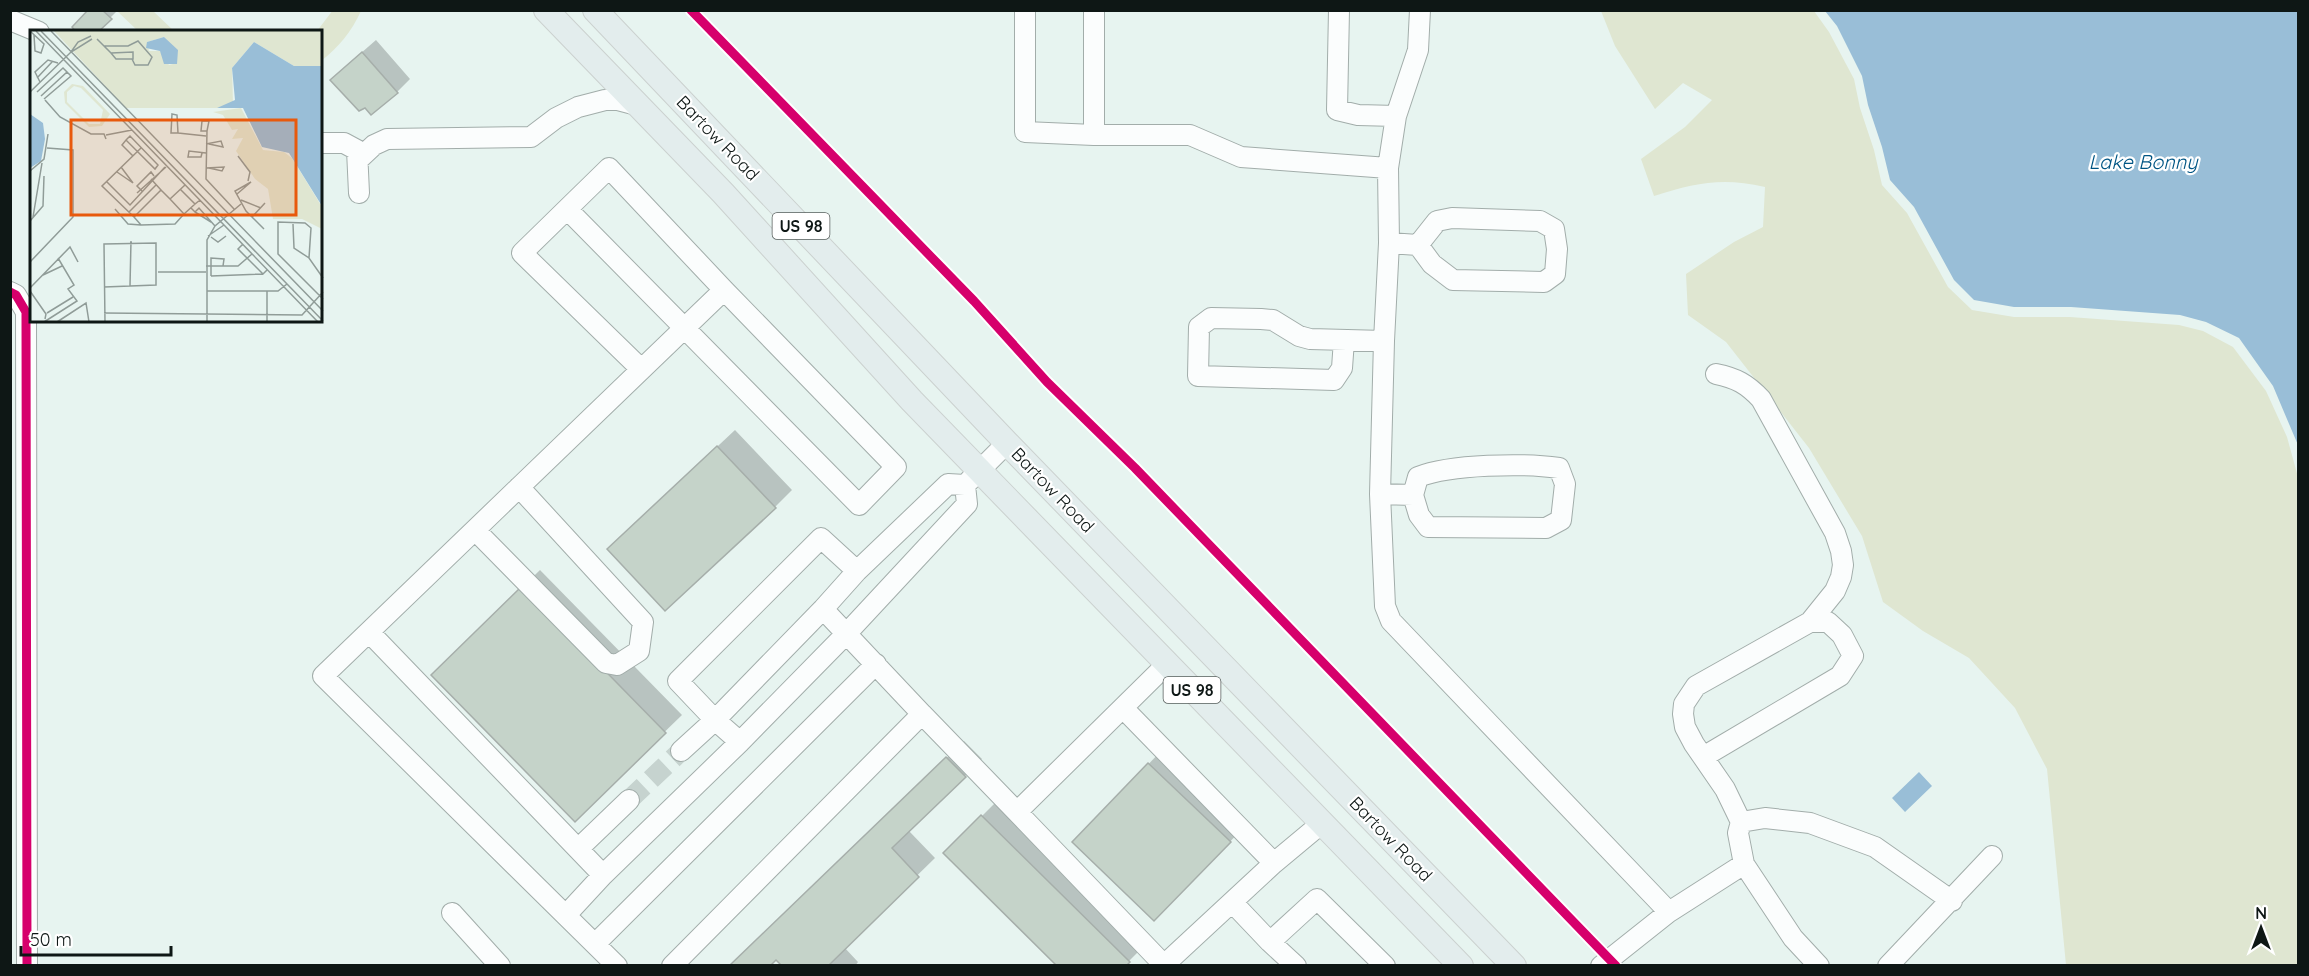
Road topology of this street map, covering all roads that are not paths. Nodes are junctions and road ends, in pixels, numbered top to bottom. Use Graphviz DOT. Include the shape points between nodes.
graph roads {
  1 [pos="546,10"];
  2 [pos="595,10"];
  3 [pos="1025,10"];
  4 [pos="1094,10"];
  5 [pos="1339,10"];
  6 [pos="1420,10"];
  7 [pos="10,20"];
  8 [pos="34,30"];
  9 [pos="637,105"];
  10 [pos="1396,116"];
  11 [pos="1094,135"];
  12 [pos="322,143"];
  13 [pos="358,160"];
  14 [pos="1388,168"];
  15 [pos="359,193"];
  16 [pos="567,209"];
  17 [pos="1389,243"];
  18 [pos="1418,245"];
  19 [pos="723,290"];
  20 [pos="10,292"];
  21 [pos="684,328"];
  22 [pos="1344,340"];
  23 [pos="1384,341"];
  24 [pos="641,369"];
  25 [pos="1716,374"];
  26 [pos="1007,443"];
  27 [pos="972,478"];
  28 [pos="519,487"];
  29 [pos="1380,494"];
  30 [pos="1413,495"];
  31 [pos="475,530"];
  32 [pos="856,571"];
  33 [pos="823,609"];
  34 [pos="1810,622"];
  35 [pos="369,632"];
  36 [pos="847,633"];
  37 [pos="876,664"];
  38 [pos="1167,664"];
  39 [pos="1123,708"];
  40 [pos="922,714"];
  41 [pos="715,720"];
  42 [pos="740,742"];
  43 [pos="681,751"];
  44 [pos="1703,757"];
  45 [pos="629,800"];
  46 [pos="1017,812"];
  47 [pos="1741,822"];
  48 [pos="1322,823"];
  49 [pos="578,849"];
  50 [pos="1992,856"];
  51 [pos="1274,863"];
  52 [pos="1744,864"];
  53 [pos="603,875"];
  54 [pos="1952,901"];
  55 [pos="1232,902"];
  56 [pos="1669,912"];
  57 [pos="452,913"];
  58 [pos="566,915"];
  59 [pos="1270,942"];
  60 [pos="596,944"];
  61 [pos="1163,965"];
  62 [pos="27,966"];
  63 [pos="500,966"];
  64 [pos="617,966"];
  65 [pos="672,966"];
  66 [pos="1296,966"];
  67 [pos="1385,966"];
  68 [pos="1461,966"];
  69 [pos="1515,966"];
  70 [pos="1601,966"];
  71 [pos="1819,966"];
  72 [pos="1888,966"];
  1 -- 9 [label="main road, Bartow Road / US 98"];
  2 -- 26 [label="main road, Bartow Road / US 98"];
  3 -- 11 [label="street" via="1025,132"];
  4 -- 11 [label="street"];
  5 -- 10 [label="street" via="1337,110"];
  6 -- 10 [label="street" via="1418,50"];
  7 -- 8 [label="street"];
  9 -- 13 [label="street" via="605,100 578,107 531,137 387,139"];
  9 -- 27 [label="main road, Bartow Road / US 98" via="723,193 847,331"];
  10 -- 14 [label="street"];
  11 -- 14 [label="street" via="1190,135 1241,157"];
  12 -- 13 [label="street" via="344,143 357,150"];
  13 -- 15 [label="street"];
  14 -- 17 [label="street"];
  16 -- 19 [label="street" via="609,168"];
  16 -- 21 [label="street"];
  16 -- 24 [label="street" via="522,253"];
  17 -- 18 [label="street"];
  17 -- 23 [label="street"];
  18 -- 18 [label="street" via="1432,264 1453,280 1545,282 1555,274 1554,229 1540,221 1452,218 1437,222"];
  19 -- 21 [label="street"];
  19 -- 21 [label="street" via="896,467 859,505"];
  20 -- 62 [label="street" via="26,312"];
  21 -- 24 [label="street"];
  22 -- 22 [label="street" via="1342,368 1334,380 1198,376 1199,327 1211,318 1273,320 1299,336"];
  22 -- 23 [label="street"];
  23 -- 29 [label="street"];
  24 -- 28 [label="street"];
  25 -- 34 [label="street" via="1739,380 1761,399 1835,533 1843,564 1841,577 1835,591"];
  26 -- 27 [label="street"];
  26 -- 69 [label="main road, Bartow Road / US 98"];
  27 -- 32 [label="street" via="948,484"];
  27 -- 36 [label="street" via="967,504"];
  27 -- 38 [label="main road, Bartow Road / US 98"];
  28 -- 31 [label="street"];
  28 -- 31 [label="street" via="643,622 639,651 617,665 606,663"];
  29 -- 30 [label="street"];
  29 -- 56 [label="street" via="1385,606 1390,621"];
  30 -- 30 [label="street" via="1419,515 1428,527 1546,528 1561,520 1565,484 1559,468 1532,464 1434,471 1418,477"];
  31 -- 35 [label="street"];
  32 -- 33 [label="street"];
  32 -- 41 [label="street" via="821,538 678,681"];
  33 -- 36 [label="street"];
  33 -- 41 [label="street"];
  34 -- 44 [label="street" via="1696,686 1684,704 1683,714"];
  34 -- 44 [label="street" via="1828,622 1842,635 1853,656 1840,676"];
  35 -- 49 [label="street"];
  35 -- 58 [label="street" via="324,676"];
  36 -- 37 [label="street"];
  36 -- 42 [label="street"];
  37 -- 40 [label="street"];
  37 -- 60 [label="street"];
  38 -- 39 [label="street"];
  38 -- 48 [label="main road, Bartow Road / US 98"];
  39 -- 46 [label="street"];
  39 -- 51 [label="street"];
  40 -- 46 [label="street"];
  40 -- 65 [label="street"];
  41 -- 42 [label="street"];
  41 -- 43 [label="street"];
  42 -- 53 [label="street"];
  44 -- 47 [label="street"];
  45 -- 49 [label="street"];
  46 -- 61 [label="street"];
  47 -- 52 [label="street" via="1738,833"];
  47 -- 54 [label="street" via="1765,818 1810,823 1875,848"];
  48 -- 51 [label="street"];
  48 -- 68 [label="main road, Bartow Road / US 98"];
  49 -- 53 [label="street"];
  50 -- 54 [label="street"];
  51 -- 55 [label="street"];
  52 -- 56 [label="street"];
  52 -- 71 [label="street" via="1793,938"];
  53 -- 58 [label="street"];
  54 -- 72 [label="street"];
  55 -- 59 [label="street"];
  55 -- 61 [label="street"];
  56 -- 70 [label="street"];
  57 -- 63 [label="street"];
  58 -- 60 [label="street"];
  59 -- 66 [label="street"];
  59 -- 67 [label="street" via="1317,898"];
  60 -- 64 [label="street"];
}
